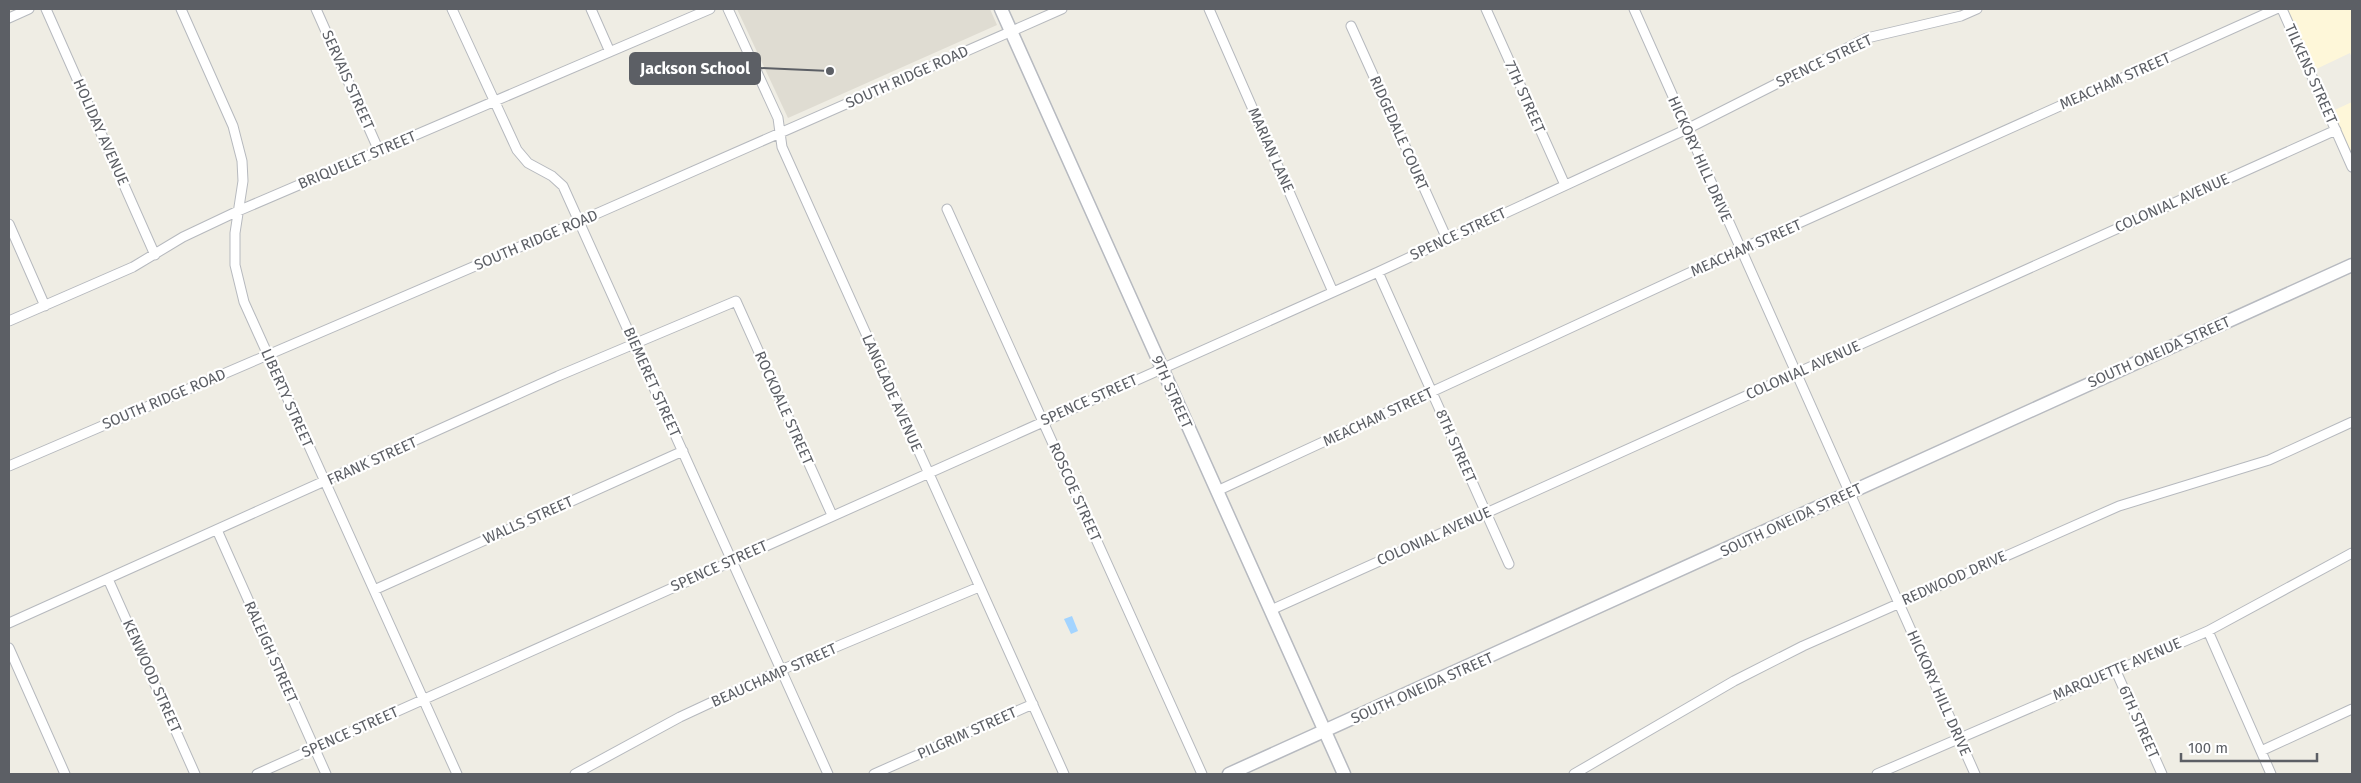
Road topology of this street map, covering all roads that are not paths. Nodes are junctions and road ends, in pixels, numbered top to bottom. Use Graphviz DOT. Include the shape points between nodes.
graph roads {
  1 [pos="29,9"];
  2 [pos="46,9"];
  3 [pos="181,9"];
  4 [pos="316,9"];
  5 [pos="452,9"];
  6 [pos="591,9"];
  7 [pos="710,9"];
  8 [pos="728,9"];
  9 [pos="1001,9"];
  10 [pos="1062,9"];
  11 [pos="1209,9"];
  12 [pos="1486,9"];
  13 [pos="1634,9"];
  14 [pos="1976,9"];
  15 [pos="2276,9"];
  16 [pos="2282,9"];
  17 [pos="9,18"];
  18 [pos="1351,26"];
  19 [pos="1011,32"];
  20 [pos="610,52"];
  21 [pos="494,102"];
  22 [pos="1687,129"];
  23 [pos="2336,130"];
  24 [pos="780,134"];
  25 [pos="379,151"];
  26 [pos="2352,167"];
  27 [pos="1565,184"];
  28 [pos="947,209"];
  29 [pos="238,211"];
  30 [pos="580,221"];
  31 [pos="9,224"];
  32 [pos="1447,239"];
  33 [pos="1741,250"];
  34 [pos="156,255"];
  35 [pos="2352,265"];
  36 [pos="1378,272"];
  37 [pos="1333,292"];
  38 [pos="736,301"];
  39 [pos="45,306"];
  40 [pos="9,321"];
  41 [pos="635,344"];
  42 [pos="267,355"];
  43 [pos="1162,368"];
  44 [pos="1796,373"];
  45 [pos="1432,392"];
  46 [pos="1043,421"];
  47 [pos="2352,422"];
  48 [pos="683,450"];
  49 [pos="9,466"];
  50 [pos="927,472"];
  51 [pos="325,482"];
  52 [pos="1217,491"];
  53 [pos="1850,493"];
  54 [pos="1486,513"];
  55 [pos="832,515"];
  56 [pos="218,530"];
  57 [pos="2352,553"];
  58 [pos="732,560"];
  59 [pos="1510,564"];
  60 [pos="108,578"];
  61 [pos="979,587"];
  62 [pos="374,590"];
  63 [pos="1900,602"];
  64 [pos="1271,610"];
  65 [pos="9,623"];
  66 [pos="2208,631"];
  67 [pos="9,648"];
  68 [pos="2115,669"];
  69 [pos="781,670"];
  70 [pos="423,699"];
  71 [pos="1033,704"];
  72 [pos="2352,709"];
  73 [pos="1325,732"];
  74 [pos="1958,737"];
  75 [pos="314,749"];
  76 [pos="2261,751"];
  77 [pos="65,774"];
  78 [pos="195,774"];
  79 [pos="257,774"];
  80 [pos="326,774"];
  81 [pos="457,774"];
  82 [pos="575,774"];
  83 [pos="828,774"];
  84 [pos="874,774"];
  85 [pos="1064,774"];
  86 [pos="1202,774"];
  87 [pos="1229,774"];
  88 [pos="1344,774"];
  89 [pos="1574,774"];
  90 [pos="1877,774"];
  91 [pos="1975,774"];
  92 [pos="2162,774"];
  93 [pos="2271,774"];
  1 -- 17 [label="street"];
  2 -- 34 [label="street, HOLIDAY AVENUE"];
  3 -- 29 [label="street, LIBERTY STREET" via="233,126 242,161"];
  4 -- 25 [label="street, SERVAIS STREET"];
  5 -- 21 [label="street, BIEMERET STREET"];
  6 -- 20 [label="street"];
  7 -- 20 [label="street, BRIQUELET STREET"];
  8 -- 24 [label="street, LANGLADE AVENUE" via="778,118"];
  9 -- 19 [label="street, 9TH STREET"];
  10 -- 19 [label="street, SOUTH RIDGE ROAD"];
  11 -- 37 [label="street, MARIAN LANE"];
  12 -- 27 [label="street, 7TH STREET"];
  13 -- 22 [label="street, HICKORY HILL DRIVE"];
  14 -- 22 [label="street, SPENCE STREET" via="1961,16 1867,38"];
  15 -- 33 [label="street, MEACHAM STREET"];
  16 -- 23 [label="street, TILKENS STREET"];
  18 -- 32 [label="street, RIDGEDALE COURT"];
  19 -- 24 [label="street, SOUTH RIDGE ROAD"];
  19 -- 43 [label="street, 9TH STREET"];
  20 -- 21 [label="street, BRIQUELET STREET"];
  21 -- 25 [label="street, BRIQUELET STREET"];
  21 -- 30 [label="street, BIEMERET STREET" via="517,150 528,163 563,186"];
  22 -- 27 [label="street, SPENCE STREET"];
  22 -- 33 [label="street, HICKORY HILL DRIVE"];
  23 -- 26 [label="street, TILKENS STREET"];
  23 -- 44 [label="street, COLONIAL AVENUE"];
  24 -- 30 [label="street, SOUTH RIDGE ROAD"];
  24 -- 50 [label="street, LANGLADE AVENUE" via="782,147"];
  25 -- 29 [label="street, BRIQUELET STREET"];
  27 -- 32 [label="street, SPENCE STREET"];
  28 -- 46 [label="street, ROSCOE STREET"];
  29 -- 34 [label="street, BRIQUELET STREET" via="183,237"];
  29 -- 42 [label="street, LIBERTY STREET" via="235,265 244,302"];
  30 -- 41 [label="street, BIEMERET STREET"];
  30 -- 42 [label="street, SOUTH RIDGE ROAD"];
  31 -- 39 [label="street"];
  32 -- 36 [label="street, SPENCE STREET"];
  33 -- 44 [label="street, HICKORY HILL DRIVE"];
  33 -- 45 [label="street, MEACHAM STREET"];
  34 -- 39 [label="street, BRIQUELET STREET"];
  35 -- 53 [label="street, SOUTH ONEIDA STREET"];
  36 -- 37 [label="street, SPENCE STREET"];
  36 -- 45 [label="street, 8TH STREET"];
  37 -- 43 [label="street, SPENCE STREET"];
  38 -- 41 [label="street, FRANK STREET"];
  38 -- 55 [label="street, ROCKDALE STREET"];
  39 -- 40 [label="street, BRIQUELET STREET"];
  41 -- 48 [label="street, BIEMERET STREET"];
  41 -- 51 [label="street, FRANK STREET"];
  42 -- 49 [label="street, SOUTH RIDGE ROAD"];
  42 -- 51 [label="street, LIBERTY STREET"];
  43 -- 46 [label="street, SPENCE STREET"];
  43 -- 52 [label="street, 9TH STREET"];
  44 -- 53 [label="street, HICKORY HILL DRIVE"];
  44 -- 54 [label="street, COLONIAL AVENUE"];
  45 -- 52 [label="street, MEACHAM STREET"];
  45 -- 54 [label="street, 8TH STREET"];
  46 -- 50 [label="street, SPENCE STREET"];
  46 -- 86 [label="street, ROSCOE STREET"];
  47 -- 63 [label="street, REDWOOD DRIVE" via="2269,460 2119,506"];
  48 -- 58 [label="street, BIEMERET STREET"];
  48 -- 62 [label="street, WALLS STREET"];
  50 -- 55 [label="street, SPENCE STREET"];
  50 -- 61 [label="street, LANGLADE AVENUE"];
  51 -- 56 [label="street, FRANK STREET"];
  51 -- 62 [label="street, LIBERTY STREET"];
  52 -- 64 [label="street, 9TH STREET"];
  53 -- 63 [label="street, HICKORY HILL DRIVE"];
  53 -- 73 [label="street, SOUTH ONEIDA STREET"];
  54 -- 59 [label="street, 8TH STREET"];
  54 -- 64 [label="street, COLONIAL AVENUE"];
  55 -- 58 [label="street, SPENCE STREET"];
  56 -- 60 [label="street, FRANK STREET"];
  56 -- 75 [label="street, RALEIGH STREET"];
  57 -- 66 [label="street, MARQUETTE AVENUE"];
  58 -- 69 [label="street, BIEMERET STREET"];
  58 -- 70 [label="street, SPENCE STREET"];
  60 -- 65 [label="street, FRANK STREET"];
  60 -- 78 [label="street, KENWOOD STREET"];
  61 -- 69 [label="street, BEAUCHAMP STREET"];
  61 -- 71 [label="street, LANGLADE AVENUE"];
  62 -- 70 [label="street, LIBERTY STREET"];
  63 -- 74 [label="street, HICKORY HILL DRIVE"];
  63 -- 89 [label="street, REDWOOD DRIVE" via="1734,681"];
  64 -- 73 [label="street, 9TH STREET"];
  66 -- 68 [label="street, MARQUETTE AVENUE"];
  66 -- 76 [label="street"];
  67 -- 77 [label="street"];
  68 -- 74 [label="street, MARQUETTE AVENUE"];
  68 -- 92 [label="street, 6TH STREET"];
  69 -- 82 [label="street, BEAUCHAMP STREET" via="680,717"];
  69 -- 83 [label="street, BIEMERET STREET"];
  70 -- 75 [label="street, SPENCE STREET"];
  70 -- 81 [label="street, LIBERTY STREET"];
  71 -- 84 [label="street, PILGRIM STREET"];
  71 -- 85 [label="street, LANGLADE AVENUE"];
  72 -- 76 [label="street"];
  73 -- 87 [label="street, SOUTH ONEIDA STREET"];
  73 -- 88 [label="street, 9TH STREET"];
  74 -- 90 [label="street, MARQUETTE AVENUE"];
  74 -- 91 [label="street, HICKORY HILL DRIVE"];
  75 -- 79 [label="street, SPENCE STREET"];
  75 -- 80 [label="street, RALEIGH STREET"];
  76 -- 93 [label="street"];
}
